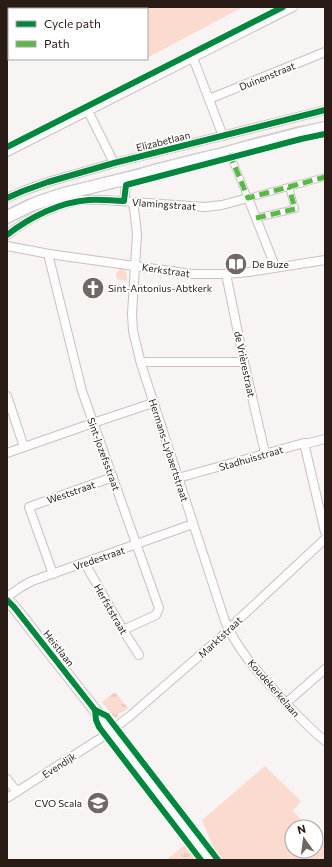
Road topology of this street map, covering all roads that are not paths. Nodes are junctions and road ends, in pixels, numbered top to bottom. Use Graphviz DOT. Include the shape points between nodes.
graph roads {
  1 [pos="293,7"];
  2 [pos="325,52"];
  3 [pos="193,58"];
  4 [pos="209,99"];
  5 [pos="325,110"];
  6 [pos="88,111"];
  7 [pos="325,128"];
  8 [pos="224,136"];
  9 [pos="7,152"];
  10 [pos="230,152"];
  11 [pos="114,163"];
  12 [pos="133,177"];
  13 [pos="325,178"];
  14 [pos="289,187"];
  15 [pos="7,198"];
  16 [pos="248,198"];
  17 [pos="124,201"];
  18 [pos="133,202"];
  19 [pos="7,218"];
  20 [pos="256,218"];
  21 [pos="7,235"];
  22 [pos="7,246"];
  23 [pos="49,254"];
  24 [pos="325,260"];
  25 [pos="135,266"];
  26 [pos="274,268"];
  27 [pos="226,274"];
  28 [pos="244,362"];
  29 [pos="141,364"];
  30 [pos="7,396"];
  31 [pos="153,403"];
  32 [pos="93,422"];
  33 [pos="325,439"];
  34 [pos="304,443"];
  35 [pos="24,447"];
  36 [pos="7,453"];
  37 [pos="265,453"];
  38 [pos="114,477"];
  39 [pos="178,478"];
  40 [pos="193,524"];
  41 [pos="325,532"];
  42 [pos="325,539"];
  43 [pos="136,545"];
  44 [pos="86,562"];
  45 [pos="53,574"];
  46 [pos="7,598"];
  47 [pos="123,630"];
  48 [pos="229,630"];
  49 [pos="139,655"];
  50 [pos="325,669"];
  51 [pos="286,703"];
  52 [pos="110,730"];
  53 [pos="325,741"];
  54 [pos="7,779"];
  55 [pos="17,792"];
  56 [pos="7,798"];
  57 [pos="210,860"];
  1 -- 3 [label="street"];
  2 -- 4 [label="street, Duinenstraat"];
  3 -- 4 [label="street"];
  3 -- 6 [label="street"];
  4 -- 8 [label="street"];
  5 -- 8 [label="street, Elizabetlaan"];
  6 -- 9 [label="street"];
  6 -- 11 [label="street"];
  7 -- 10 [label="main road"];
  8 -- 11 [label="street, Elizabetlaan"];
  10 -- 12 [label="main road"];
  10 -- 16 [label="street"];
  11 -- 15 [label="street, Elizabetlaan" via="48,182"];
  12 -- 17 [label="street" via="126,185"];
  12 -- 19 [label="main road" via="63,194 31,205"];
  13 -- 14 [label="street, Vlamingstraat"];
  14 -- 16 [label="street, Vlamingstraat"];
  14 -- 20 [label="street" via="295,209"];
  16 -- 18 [label="street, Vlamingstraat" via="205,207"];
  16 -- 20 [label="street"];
  17 -- 18 [label="street, Vlamingstraat"];
  17 -- 21 [label="street, Vlamingstraat" via="77,201 34,217"];
  18 -- 25 [label="street, Hermans-Lybaertstraat" via="137,234"];
  20 -- 26 [label="street"];
  22 -- 23 [label="street, Kerkstraat"];
  23 -- 25 [label="street, Kerkstraat"];
  23 -- 32 [label="street, Sint-Jozefsstraat" via="82,390"];
  24 -- 26 [label="street, Kerkstraat"];
  25 -- 27 [label="street, Kerkstraat" via="192,274"];
  25 -- 29 [label="street, Hermans-Lybaertstraat" via="133,331"];
  26 -- 27 [label="street, Kerkstraat"];
  27 -- 28 [label="street, de Vrièrestraat"];
  28 -- 29 [label="street"];
  28 -- 37 [label="street, de Vrièrestraat"];
  29 -- 31 [label="street, Hermans-Lybaertstraat"];
  30 -- 35 [label="street"];
  31 -- 32 [label="street"];
  31 -- 39 [label="street, Hermans-Lybaertstraat"];
  32 -- 35 [label="street"];
  32 -- 38 [label="street, Sint-Jozefsstraat"];
  33 -- 34 [label="street, Stadhuisstraat"];
  34 -- 37 [label="street, Stadhuisstraat"];
  34 -- 41 [label="street"];
  35 -- 36 [label="street"];
  37 -- 39 [label="street, Stadhuisstraat"];
  38 -- 43 [label="street, Sint-Jozefsstraat"];
  38 -- 45 [label="street, Weststraat" via="29,507"];
  39 -- 40 [label="street, Hermans-Lybaertstraat"];
  40 -- 43 [label="street, Vredestraat"];
  40 -- 48 [label="street, Hermans-Lybaertstraat"];
  42 -- 48 [label="street, Marktstraat"];
  43 -- 44 [label="street, Vredestraat"];
  43 -- 47 [label="street, Sint-Jozefsstraat" via="159,608 156,615"];
  44 -- 45 [label="street, Vredestraat"];
  44 -- 47 [label="street, Herfststraat"];
  45 -- 46 [label="street, Vredestraat" via="32,581"];
  46 -- 52 [label="main road, Heistlaan"];
  47 -- 49 [label="street, Herfststraat"];
  48 -- 51 [label="street, Koudekerkelaan" via="259,673"];
  48 -- 52 [label="street, Marktstraat" via="130,716"];
  50 -- 51 [label="street"];
  51 -- 53 [label="street, Koudekerkelaan"];
  52 -- 55 [label="street, Evendijk"];
  52 -- 57 [label="main road, Heistlaan"];
  54 -- 55 [label="street"];
  55 -- 56 [label="street, Evendijk"];
}
